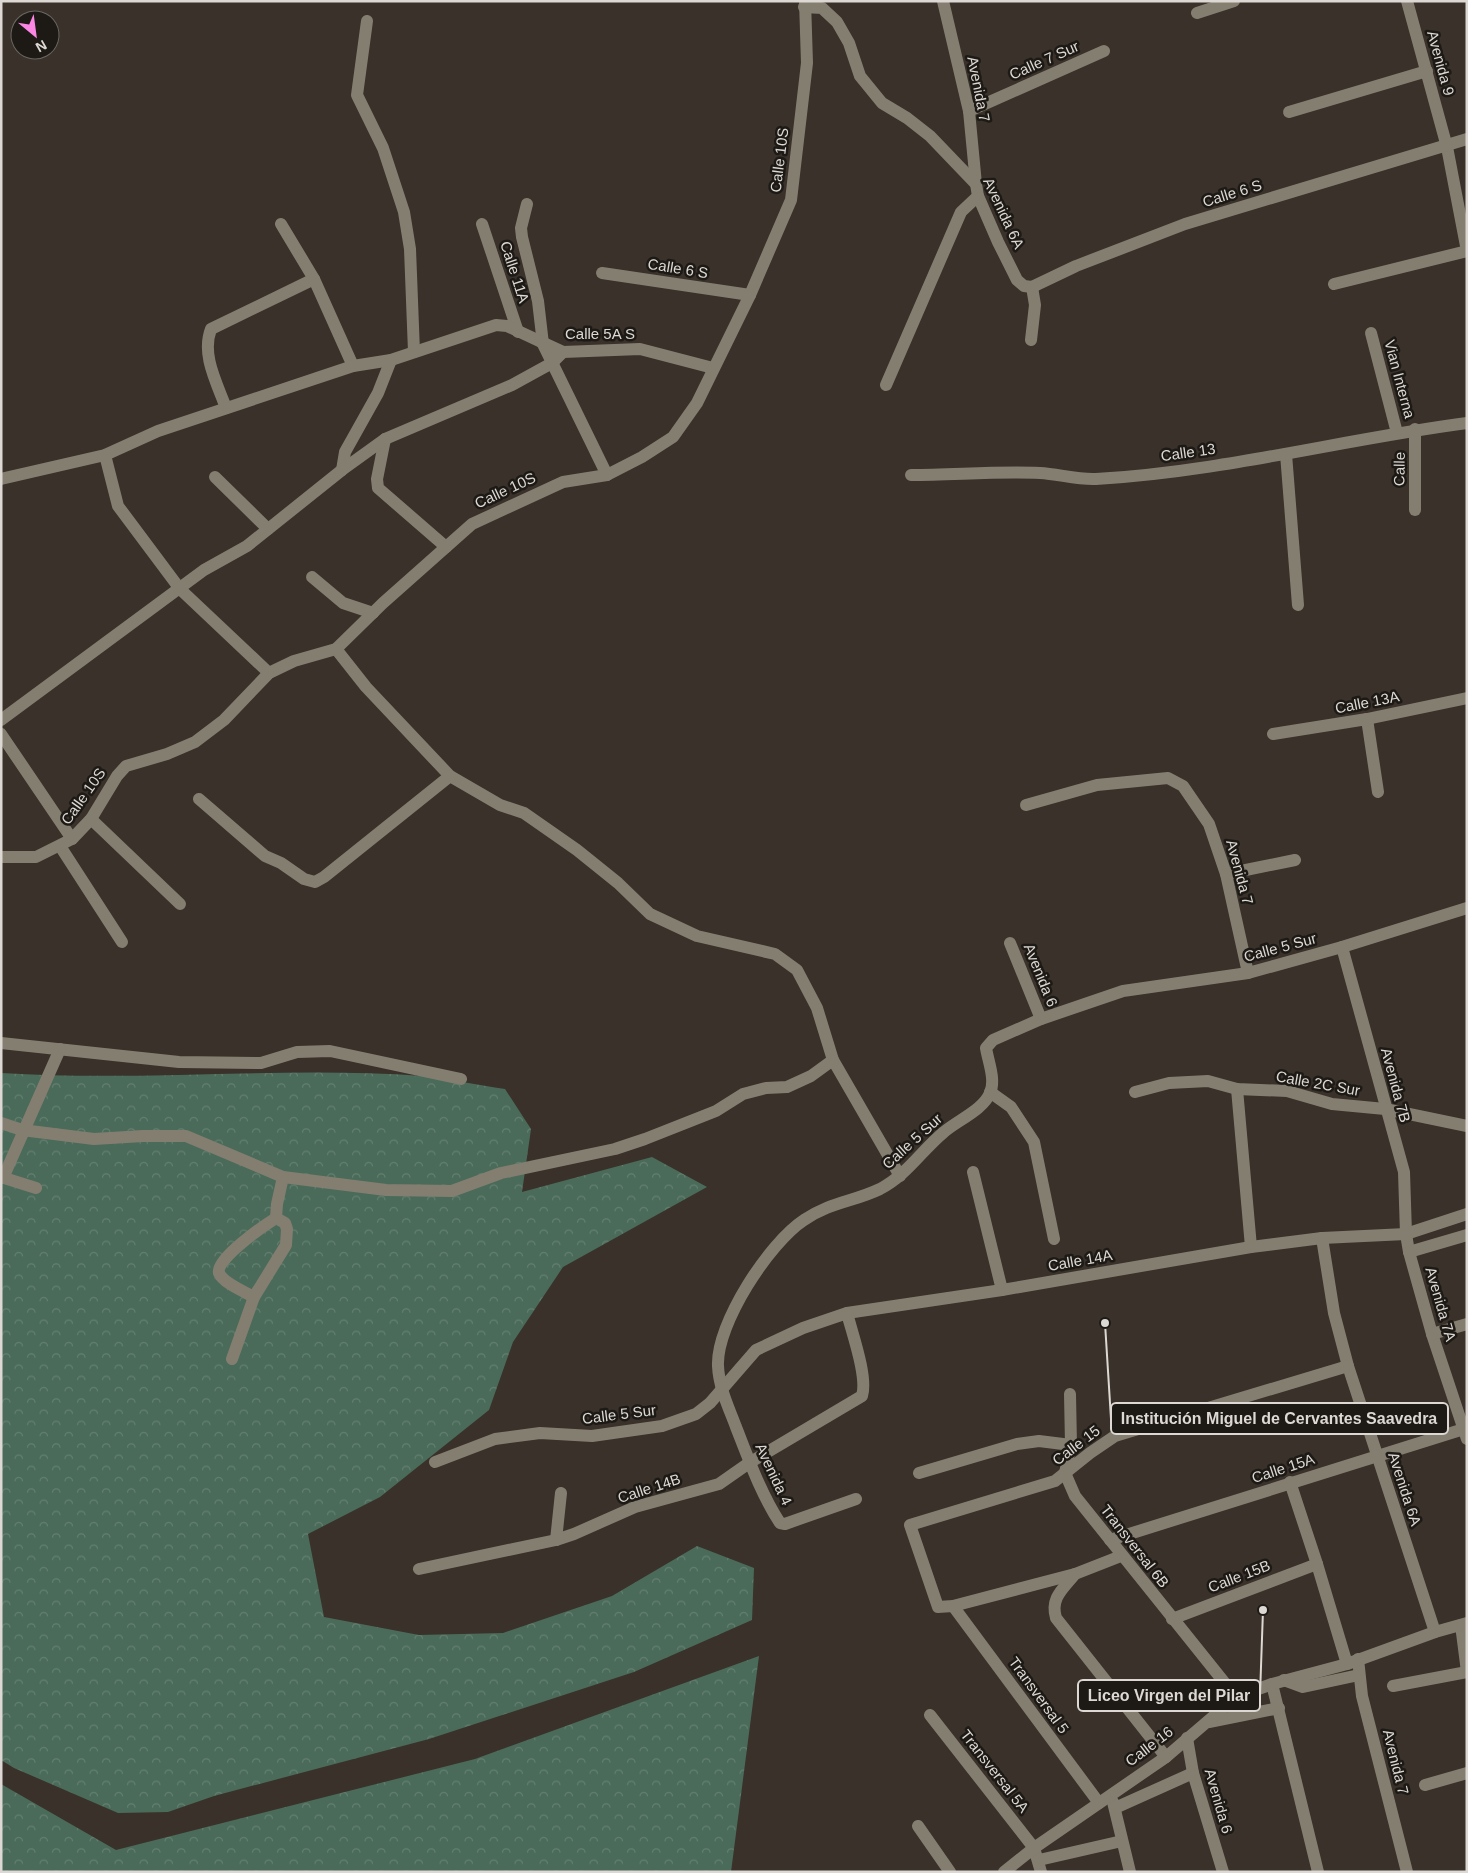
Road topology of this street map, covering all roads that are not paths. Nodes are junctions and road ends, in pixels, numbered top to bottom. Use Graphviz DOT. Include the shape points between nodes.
graph roads {
  1 [pos="943,1"];
  2 [pos="1234,1"];
  3 [pos="1407,1"];
  4 [pos="804,4"];
  5 [pos="1197,13"];
  6 [pos="367,21"];
  7 [pos="1104,51"];
  8 [pos="1427,70"];
  9 [pos="969,111"];
  10 [pos="1289,112"];
  11 [pos="1467,140"];
  12 [pos="1447,146"];
  13 [pos="977,190"];
  14 [pos="527,204"];
  15 [pos="282,224"];
  16 [pos="482,224"];
  17 [pos="1467,251"];
  18 [pos="602,272"];
  19 [pos="314,279"];
  20 [pos="1334,284"];
  21 [pos="1032,287"];
  22 [pos="750,295"];
  23 [pos="518,332"];
  24 [pos="1371,334"];
  25 [pos="1031,340"];
  26 [pos="543,344"];
  27 [pos="414,352"];
  28 [pos="563,352"];
  29 [pos="391,360"];
  30 [pos="552,363"];
  31 [pos="353,366"];
  32 [pos="713,368"];
  33 [pos="886,385"];
  34 [pos="226,408"];
  35 [pos="1467,423"];
  36 [pos="1415,429"];
  37 [pos="1397,433"];
  38 [pos="385,439"];
  39 [pos="1286,454"];
  40 [pos="105,455"];
  41 [pos="342,470"];
  42 [pos="607,475"];
  43 [pos="911,475"];
  44 [pos="216,477"];
  45 [pos="1,479"];
  46 [pos="1415,510"];
  47 [pos="268,529"];
  48 [pos="446,547"];
  49 [pos="312,577"];
  50 [pos="180,589"];
  51 [pos="1298,605"];
  52 [pos="373,613"];
  53 [pos="336,649"];
  54 [pos="269,673"];
  55 [pos="1467,698"];
  56 [pos="1367,719"];
  57 [pos="1,720"];
  58 [pos="1,734"];
  59 [pos="1273,734"];
  60 [pos="450,776"];
  61 [pos="1378,792"];
  62 [pos="199,799"];
  63 [pos="1026,805"];
  64 [pos="91,819"];
  65 [pos="72,840"];
  66 [pos="60,846"];
  67 [pos="1,858"];
  68 [pos="1295,860"];
  69 [pos="1226,874"];
  70 [pos="180,904"];
  71 [pos="1467,908"];
  72 [pos="122,942"];
  73 [pos="1010,942"];
  74 [pos="1342,947"];
  75 [pos="1248,973"];
  76 [pos="1041,1019"];
  77 [pos="1,1043"];
  78 [pos="60,1050"];
  79 [pos="833,1060"];
  80 [pos="461,1079"];
  81 [pos="1237,1089"];
  82 [pos="990,1092"];
  83 [pos="1135,1092"];
  84 [pos="1385,1110"];
  85 [pos="1,1123"];
  86 [pos="1467,1126"];
  87 [pos="22,1130"];
  88 [pos="972,1172"];
  89 [pos="900,1176"];
  90 [pos="2,1177"];
  91 [pos="283,1177"];
  92 [pos="36,1188"];
  93 [pos="1467,1214"];
  94 [pos="276,1218"];
  95 [pos="1406,1234"];
  96 [pos="1467,1235"];
  97 [pos="1322,1238"];
  98 [pos="1054,1239"];
  99 [pos="1251,1247"];
  100 [pos="1410,1252"];
  101 [pos="1002,1290"];
  102 [pos="254,1297"];
  103 [pos="847,1313"];
  104 [pos="1467,1324"];
  105 [pos="1432,1334"];
  106 [pos="232,1359"];
  107 [pos="1348,1366"];
  108 [pos="722,1390"];
  109 [pos="1070,1394"];
  110 [pos="1466,1432"];
  111 [pos="1071,1445"];
  112 [pos="1376,1455"];
  113 [pos="435,1462"];
  114 [pos="750,1462"];
  115 [pos="920,1473"];
  116 [pos="1065,1473"];
  117 [pos="1290,1482"];
  118 [pos="561,1493"];
  119 [pos="856,1499"];
  120 [pos="556,1540"];
  121 [pos="1110,1540"];
  122 [pos="1121,1556"];
  123 [pos="1317,1564"];
  124 [pos="419,1569"];
  125 [pos="1075,1574"];
  126 [pos="953,1606"];
  127 [pos="1172,1619"];
  128 [pos="1464,1624"];
  129 [pos="1435,1632"];
  130 [pos="1353,1661"];
  131 [pos="1467,1672"];
  132 [pos="1359,1675"];
  133 [pos="1278,1682"];
  134 [pos="1393,1686"];
  135 [pos="1236,1697"];
  136 [pos="1279,1708"];
  137 [pos="930,1715"];
  138 [pos="1209,1722"];
  139 [pos="1187,1738"];
  140 [pos="1166,1757"];
  141 [pos="1193,1773"];
  142 [pos="1467,1773"];
  143 [pos="1425,1785"];
  144 [pos="1111,1794"];
  145 [pos="1099,1803"];
  146 [pos="1115,1808"];
  147 [pos="918,1826"];
  148 [pos="1122,1841"];
  149 [pos="1038,1860"];
  150 [pos="950,1872"];
  151 [pos="1004,1872"];
  152 [pos="1130,1872"];
  153 [pos="1222,1872"];
  154 [pos="1318,1872"];
  155 [pos="1407,1872"];
  1 -- 9 [label="street, Avenida 7"];
  2 -- 5 [label="street"];
  3 -- 8 [label="street, Avenida 9"];
  4 -- 13 [label="street, Avenida 6A" via="822,8 837,22 849,43 860,76 882,103 930,136"];
  4 -- 22 [label="street, Calle 10S" via="807,62 791,200"];
  6 -- 27 [label="street" via="357,95 383,148 404,212 410,250"];
  7 -- 9 [label="street, Calle 7 Sur"];
  8 -- 10 [label="street"];
  8 -- 12 [label="street, Avenida 9"];
  9 -- 13 [label="street, Avenida 7"];
  11 -- 12 [label="street, Calle 6 S"];
  12 -- 17 [label="street, Avenida 9"];
  12 -- 21 [label="street, Calle 6 S" via="1185,224 1076,266"];
  13 -- 21 [label="street, Avenida 6A" via="1018,280 1024,286"];
  13 -- 33 [label="street" via="961,212"];
  14 -- 26 [label="street" via="522,237 538,301"];
  15 -- 19 [label="street"];
  16 -- 23 [label="street, Calle 11A"];
  17 -- 20 [label="street"];
  18 -- 22 [label="street, Calle 6 S"];
  19 -- 31 [label="street"];
  19 -- 34 [label="street" via="211,328 206,340 208,357"];
  21 -- 25 [label="street" via="1036,305"];
  22 -- 32 [label="street, Calle 10S"];
  23 -- 26 [label="street, Calle 5A S"];
  23 -- 27 [label="street, Calle 5A S" via="496,325"];
  24 -- 37 [label="street, Vian Interna"];
  26 -- 28 [label="street, Calle 5A S"];
  26 -- 30 [label="street"];
  27 -- 29 [label="street, Calle 5A S"];
  28 -- 30 [label="street"];
  28 -- 32 [label="street, Calle 5A S" via="640,348"];
  29 -- 31 [label="street, Calle 5A S"];
  29 -- 41 [label="street" via="378,393 349,443"];
  30 -- 38 [label="street" via="512,385"];
  30 -- 42 [label="street"];
  31 -- 34 [label="street, Calle 5A S"];
  32 -- 42 [label="street, Calle 10S" via="697,403 673,437"];
  34 -- 40 [label="street, Calle 5A S" via="158,431"];
  35 -- 36 [label="street, Calle 13"];
  36 -- 37 [label="street, Calle 13"];
  36 -- 46 [label="street, Calle"];
  37 -- 39 [label="street, Calle 13"];
  38 -- 41 [label="street"];
  38 -- 48 [label="street" via="378,488"];
  39 -- 43 [label="street, Calle 13" via="1094,479 1039,473"];
  39 -- 51 [label="street"];
  40 -- 45 [label="street, Calle 5A S"];
  40 -- 50 [label="street" via="118,506"];
  41 -- 47 [label="street"];
  42 -- 48 [label="street, Calle 10S" via="563,482 517,501 472,524"];
  44 -- 47 [label="street"];
  47 -- 50 [label="street"];
  48 -- 52 [label="street, Calle 10S"];
  49 -- 52 [label="street" via="343,603"];
  50 -- 54 [label="street"];
  50 -- 57 [label="street"];
  52 -- 53 [label="street, Calle 10S"];
  53 -- 54 [label="street, Calle 10S" via="294,661"];
  53 -- 60 [label="street" via="366,687"];
  54 -- 64 [label="street, Calle 10S" via="224,720 195,742 126,766"];
  55 -- 56 [label="street, Calle 13A"];
  56 -- 59 [label="street, Calle 13A"];
  56 -- 61 [label="street"];
  58 -- 65 [label="street"];
  60 -- 62 [label="street" via="315,882 265,856"];
  60 -- 79 [label="street" via="500,805 524,813 577,850 650,914 697,936 775,954 797,970 817,1008"];
  63 -- 69 [label="street, Avenida 7" via="1098,785 1168,778 1183,786 1209,824"];
  64 -- 65 [label="street, Calle 10S"];
  64 -- 70 [label="street"];
  65 -- 66 [label="street, Calle 10S"];
  66 -- 67 [label="street, Calle 10S" via="36,857"];
  66 -- 72 [label="street"];
  68 -- 69 [label="street"];
  69 -- 75 [label="street, Avenida 7"];
  71 -- 74 [label="street, Calle 5 Sur"];
  73 -- 76 [label="street, Avenida 6"];
  74 -- 75 [label="street, Calle 5 Sur"];
  74 -- 84 [label="street, Avenida 7B"];
  75 -- 76 [label="street, Calle 5 Sur" via="1123,991"];
  76 -- 82 [label="street, Calle 5 Sur" via="988,1044"];
  77 -- 78 [label="street"];
  78 -- 80 [label="street" via="179,1062 252,1063 297,1052 330,1051"];
  78 -- 87 [label="street"];
  79 -- 89 [label="street"];
  79 -- 91 [label="street" via="811,1076 787,1087 743,1094 716,1112 645,1139 501,1173 452,1191 386,1190"];
  81 -- 83 [label="street, Calle 2C Sur" via="1208,1081 1169,1083"];
  81 -- 84 [label="street, Calle 2C Sur" via="1287,1091 1332,1104"];
  81 -- 99 [label="street"];
  82 -- 89 [label="street, Calle 5 Sur" via="982,1103 943,1133"];
  82 -- 98 [label="street" via="1012,1107 1034,1142"];
  84 -- 86 [label="street, Calle 2C Sur"];
  84 -- 95 [label="street, Avenida 7B" via="1404,1172"];
  85 -- 87 [label="street"];
  87 -- 90 [label="street"];
  87 -- 91 [label="street" via="94,1139 186,1136"];
  88 -- 101 [label="street"];
  89 -- 108 [label="street, Calle 5 Sur" via="856,1199 827,1206 802,1221 770,1252 740,1297 720,1341 718,1366"];
  90 -- 92 [label="street"];
  91 -- 94 [label="street"];
  93 -- 95 [label="street, Calle 14A"];
  94 -- 102 [label="street" via="285,1223 286,1245"];
  94 -- 102 [label="street" via="240,1245 219,1266 222,1278"];
  95 -- 97 [label="street, Calle 14A"];
  95 -- 100 [label="street, Avenida 7A"];
  96 -- 100 [label="street"];
  97 -- 99 [label="street, Calle 14A"];
  97 -- 107 [label="street, Avenida 6A" via="1334,1313"];
  99 -- 101 [label="street, Calle 14A"];
  100 -- 105 [label="street, Avenida 7A"];
  101 -- 103 [label="street, Calle 14A"];
  102 -- 106 [label="street"];
  103 -- 108 [label="street, Calle 14A" via="756,1350"];
  103 -- 114 [label="street, Calle 14B" via="864,1390 862,1396"];
  104 -- 105 [label="street"];
  105 -- 110 [label="street, Avenida 7A"];
  107 -- 112 [label="street, Avenida 6A"];
  107 -- 116 [label="street, Calle 15" via="1115,1436"];
  108 -- 113 [label="street, Calle 5 Sur" via="696,1414 662,1426 592,1436 540,1433 495,1440"];
  108 -- 114 [label="street, Avenida 4"];
  109 -- 111 [label="street"];
  110 -- 112 [label="street, Calle 15A"];
  111 -- 115 [label="street" via="1039,1441 1017,1444"];
  111 -- 116 [label="street"];
  112 -- 117 [label="street, Calle 15A"];
  112 -- 129 [label="street, Avenida 6A"];
  114 -- 119 [label="street, Avenida 4" via="780,1523 786,1524"];
  114 -- 120 [label="street, Calle 14B" via="719,1484 635,1507"];
  116 -- 121 [label="street, Transversal 6B" via="1075,1496"];
  116 -- 126 [label="street, Calle 15" via="1044,1486 910,1526 938,1607"];
  117 -- 121 [label="street, Calle 15A"];
  117 -- 123 [label="street, Avenida 7"];
  118 -- 120 [label="street"];
  120 -- 124 [label="street, Calle 14B"];
  121 -- 122 [label="street, Transversal 6B"];
  122 -- 125 [label="street"];
  122 -- 127 [label="street, Transversal 6B"];
  123 -- 127 [label="street, Calle 15B"];
  123 -- 130 [label="street, Avenida 7"];
  125 -- 126 [label="street"];
  125 -- 140 [label="street" via="1055,1598 1056,1618"];
  126 -- 145 [label="street, Transversal 5"];
  127 -- 135 [label="street, Transversal 6B"];
  128 -- 129 [label="street, Calle 16"];
  128 -- 131 [label="street"];
  129 -- 130 [label="street, Calle 16"];
  130 -- 132 [label="street, Avenida 7"];
  130 -- 133 [label="street, Calle 16"];
  131 -- 134 [label="street"];
  132 -- 133 [label="street" via="1303,1687"];
  132 -- 155 [label="street, Avenida 7"];
  133 -- 135 [label="street, Calle 16"];
  133 -- 136 [label="street"];
  135 -- 138 [label="street, Calle 16"];
  136 -- 138 [label="street"];
  136 -- 154 [label="street"];
  137 -- 149 [label="street, Transversal 5A"];
  138 -- 139 [label="street, Calle 16"];
  139 -- 140 [label="street, Calle 16"];
  139 -- 141 [label="street, Avenida 6"];
  140 -- 144 [label="street, Calle 16"];
  141 -- 146 [label="street"];
  141 -- 153 [label="street, Avenida 6"];
  142 -- 143 [label="street"];
  144 -- 145 [label="street, Calle 16"];
  144 -- 146 [label="street"];
  145 -- 149 [label="street, Calle 16"];
  146 -- 148 [label="street"];
  147 -- 150 [label="street"];
  148 -- 149 [label="street"];
  148 -- 152 [label="street"];
  149 -- 151 [label="street, Calle 16"];
}
